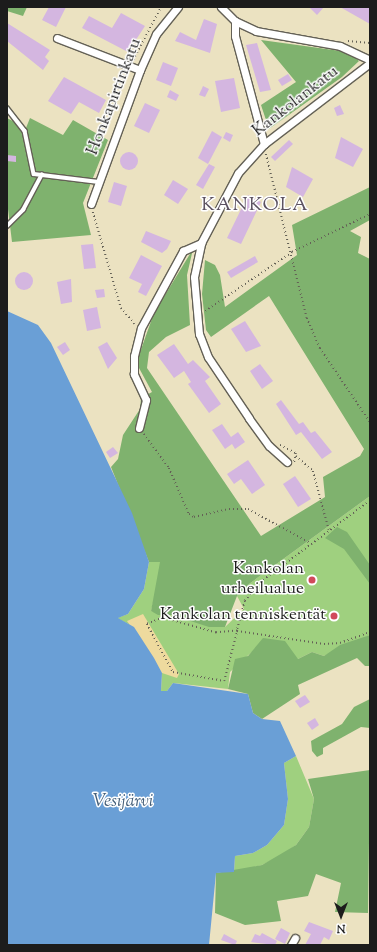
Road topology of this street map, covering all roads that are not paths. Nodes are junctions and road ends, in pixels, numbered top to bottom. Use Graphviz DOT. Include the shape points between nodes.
graph roads {
  1 [pos="178,7"];
  2 [pos="221,7"];
  3 [pos="235,21"];
  4 [pos="57,38"];
  5 [pos="370,62"];
  6 [pos="140,70"];
  7 [pos="7,108"];
  8 [pos="265,147"];
  9 [pos="42,175"];
  10 [pos="99,182"];
  11 [pos="91,204"];
  12 [pos="7,226"];
  13 [pos="201,243"];
  14 [pos="140,428"];
  15 [pos="289,465"];
  1 -- 6 [label="street, Honkapirtinkatu" via="156,34"];
  2 -- 3 [label="street"];
  3 -- 5 [label="street" via="274,36 353,49"];
  3 -- 8 [label="street" via="235,36"];
  4 -- 6 [label="street"];
  5 -- 8 [label="street, Kankolankatu"];
  6 -- 10 [label="street, Honkapirtinkatu"];
  7 -- 9 [label="lane" via="25,131 34,174"];
  8 -- 13 [label="street, Kankolankatu" via="238,174"];
  9 -- 10 [label="lane"];
  9 -- 12 [label="lane" via="23,210"];
  10 -- 11 [label="street, Honkapirtinkatu"];
  13 -- 14 [label="street" via="183,250 140,328 134,356 134,374 146,400"];
  13 -- 15 [label="street, Kankolankatu" via="194,277 196,317 208,357 269,446"];
}
